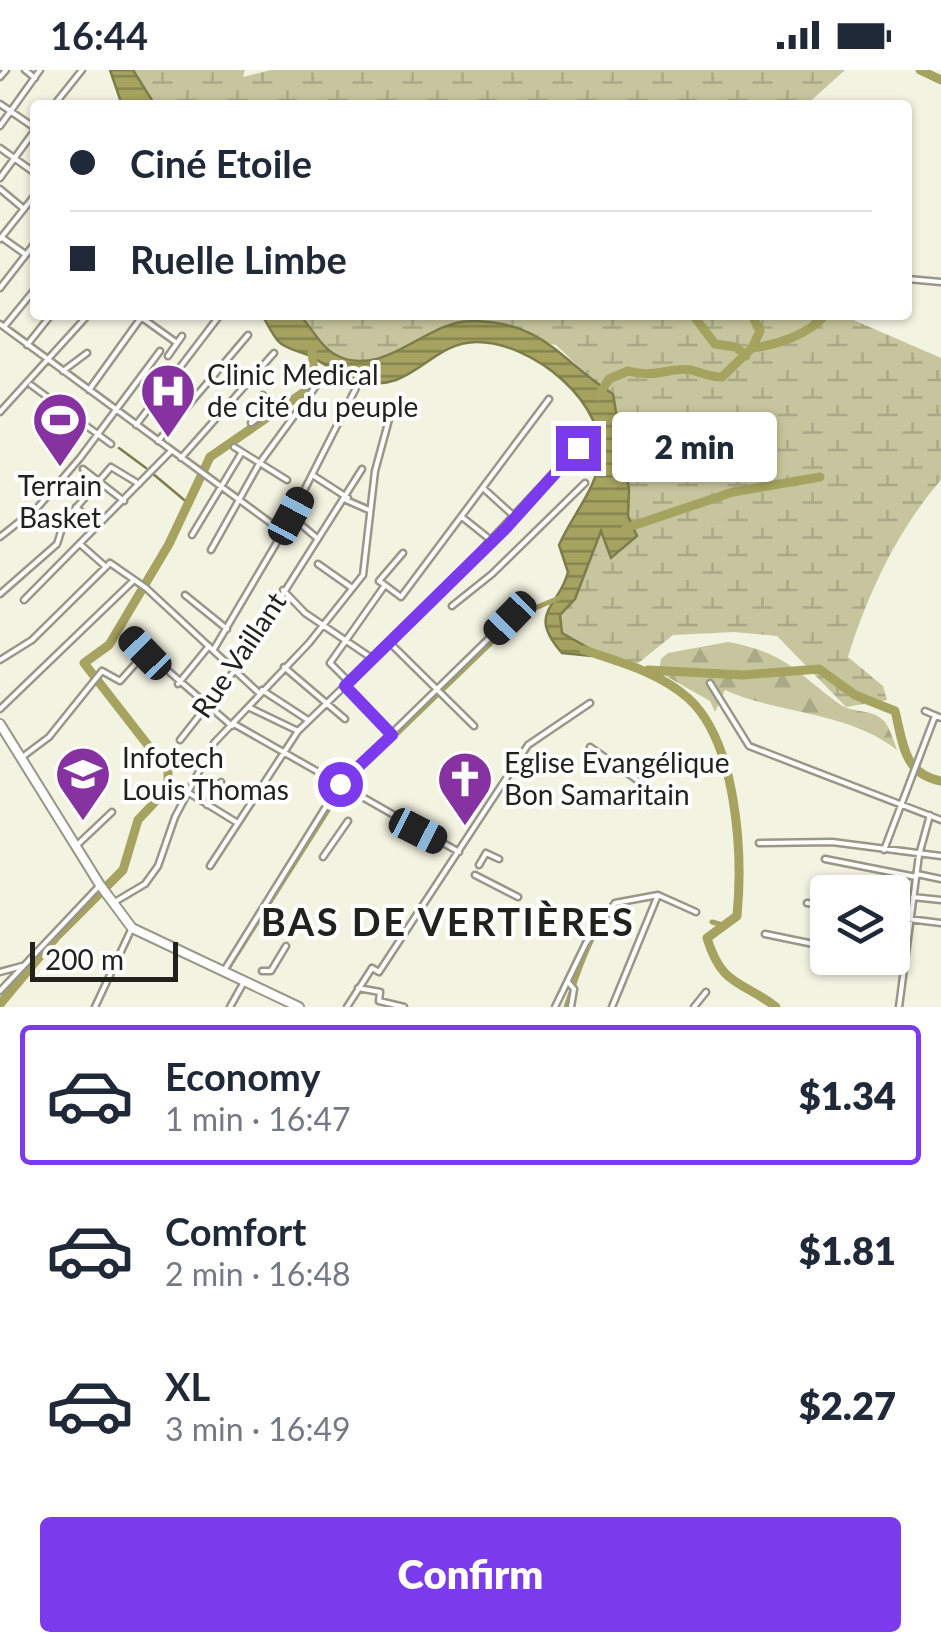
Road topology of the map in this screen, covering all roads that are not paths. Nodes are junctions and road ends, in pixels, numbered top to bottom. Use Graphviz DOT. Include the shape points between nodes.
graph roads {
  1 [pos="6,70"];
  2 [pos="24,70"];
  3 [pos="40,70"];
  4 [pos="82,70"];
  5 [pos="0,77"];
  6 [pos="35,78"];
  7 [pos="58,100"];
  8 [pos="0,104"];
  9 [pos="11,111"];
  10 [pos="30,125"];
  11 [pos="0,126"];
  12 [pos="30,136"];
  13 [pos="0,148"];
  14 [pos="15,159"];
  15 [pos="30,170"];
  16 [pos="0,178"];
  17 [pos="0,189"];
  18 [pos="30,201"];
  19 [pos="24,209"];
  20 [pos="0,237"];
  21 [pos="30,249"];
  22 [pos="26,254"];
  23 [pos="912,279"];
  24 [pos="941,282"];
  25 [pos="0,288"];
  26 [pos="30,295"];
  27 [pos="47,320"];
  28 [pos="84,320"];
  29 [pos="137,320"];
  30 [pos="145,320"];
  31 [pos="216,320"];
  32 [pos="2,326"];
  33 [pos="248,335"];
  34 [pos="182,336"];
  35 [pos="177,343"];
  36 [pos="28,345"];
  37 [pos="160,351"];
  38 [pos="87,353"];
  39 [pos="274,353"];
  40 [pos="168,356"];
  41 [pos="49,361"];
  42 [pos="63,371"];
  43 [pos="29,383"];
  44 [pos="316,386"];
  45 [pos="356,388"];
  46 [pos="89,390"];
  47 [pos="262,394"];
  48 [pos="549,399"];
  49 [pos="115,410"];
  50 [pos="0,412"];
  51 [pos="391,412"];
  52 [pos="250,423"];
  53 [pos="136,425"];
  54 [pos="98,436"];
  55 [pos="158,441"];
  56 [pos="111,444"];
  57 [pos="234,447"];
  58 [pos="578,448"];
  59 [pos="171,451"];
  60 [pos="242,452"];
  61 [pos="181,458"];
  62 [pos="259,464"];
  63 [pos="83,469"];
  64 [pos="362,470"];
  65 [pos="313,476"];
  66 [pos="286,480"];
  67 [pos="99,481"];
  68 [pos="585,482"];
  69 [pos="139,485"];
  70 [pos="220,487"];
  71 [pos="483,488"];
  72 [pos="347,499"];
  73 [pos="238,500"];
  74 [pos="124,501"];
  75 [pos="76,508"];
  76 [pos="369,510"];
  77 [pos="291,516"];
  78 [pos="462,517"];
  79 [pos="515,517"];
  80 [pos="98,527"];
  81 [pos="283,532"];
  82 [pos="192,535"];
  83 [pos="0,538"];
  84 [pos="318,539"];
  85 [pos="492,541"];
  86 [pos="80,544"];
  87 [pos="211,550"];
  88 [pos="404,553"];
  89 [pos="318,564"];
  90 [pos="106,567"];
  91 [pos="363,574"];
  92 [pos="134,580"];
  93 [pos="379,581"];
  94 [pos="385,585"];
  95 [pos="352,588"];
  96 [pos="283,590"];
  97 [pos="0,594"];
  98 [pos="185,595"];
  99 [pos="24,600"];
  100 [pos="524,605"];
  101 [pos="452,606"];
  102 [pos="322,626"];
  103 [pos="226,629"];
  104 [pos="130,638"];
  105 [pos="344,640"];
  106 [pos="390,643"];
  107 [pos="212,648"];
  108 [pos="145,653"];
  109 [pos="373,659"];
  110 [pos="0,660"];
  111 [pos="284,668"];
  112 [pos="235,670"];
  113 [pos="710,682"];
  114 [pos="178,684"];
  115 [pos="347,684"];
  116 [pos="260,692"];
  117 [pos="437,693"];
  118 [pos="329,702"];
  119 [pos="590,703"];
  120 [pos="207,706"];
  121 [pos="248,707"];
  122 [pos="0,709"];
  123 [pos="925,711"];
  124 [pos="938,717"];
  125 [pos="345,719"];
  126 [pos="310,720"];
  127 [pos="0,724"];
  128 [pos="233,725"];
  129 [pos="474,726"];
  130 [pos="298,731"];
  131 [pos="392,735"];
  132 [pos="180,740"];
  133 [pos="590,747"];
  134 [pos="282,750"];
  135 [pos="21,758"];
  136 [pos="221,782"];
  137 [pos="340,784"];
  138 [pos="190,793"];
  139 [pos="634,802"];
  140 [pos="903,804"];
  141 [pos="207,805"];
  142 [pos="112,812"];
  143 [pos="930,815"];
  144 [pos="941,820"];
  145 [pos="348,821"];
  146 [pos="236,822"];
  147 [pos="759,843"];
  148 [pos="75,847"];
  149 [pos="884,850"];
  150 [pos="459,852"];
  151 [pos="919,855"];
  152 [pos="941,856"];
  153 [pos="323,857"];
  154 [pos="500,859"];
  155 [pos="825,859"];
  156 [pos="479,865"];
  157 [pos="210,866"];
  158 [pos="476,875"];
  159 [pos="916,876"];
  160 [pos="941,879"];
  161 [pos="100,885"];
  162 [pos="658,895"];
  163 [pos="914,897"];
  164 [pos="518,898"];
  165 [pos="110,900"];
  166 [pos="941,900"];
  167 [pos="807,903"];
  168 [pos="810,903"];
  169 [pos="696,912"];
  170 [pos="910,920"];
  171 [pos="941,922"];
  172 [pos="132,928"];
  173 [pos="765,934"];
  174 [pos="810,943"];
  175 [pos="286,946"];
  176 [pos="22,966"];
  177 [pos="262,971"];
  178 [pos="0,972"];
  179 [pos="222,972"];
  180 [pos="902,975"];
  181 [pos="244,982"];
  182 [pos="568,982"];
  183 [pos="358,988"];
  184 [pos="0,991"];
  185 [pos="706,992"];
  186 [pos="95,1007"];
  187 [pos="230,1007"];
  188 [pos="299,1007"];
  189 [pos="347,1007"];
  190 [pos="404,1007"];
  191 [pos="554,1007"];
  192 [pos="571,1007"];
  193 [pos="612,1007"];
  194 [pos="694,1007"];
  195 [pos="899,1007"];
  1 -- 5 [label="street"];
  2 -- 6 [label="street"];
  3 -- 6 [label="street"];
  4 -- 7 [label="street"];
  6 -- 9 [label="street"];
  8 -- 9 [label="street"];
  9 -- 10 [label="street"];
  9 -- 11 [label="street"];
  12 -- 14 [label="street"];
  13 -- 14 [label="street"];
  14 -- 15 [label="street"];
  14 -- 16 [label="street"];
  17 -- 19 [label="street"];
  18 -- 19 [label="street"];
  19 -- 20 [label="street"];
  20 -- 22 [label="street"];
  21 -- 22 [label="street"];
  22 -- 25 [label="street"];
  23 -- 24 [label="street"];
  26 -- 32 [label="street"];
  27 -- 36 [label="street"];
  28 -- 41 [label="street"];
  29 -- 46 [label="street"];
  30 -- 35 [label="street"];
  31 -- 53 [label="street"];
  32 -- 36 [label="street"];
  33 -- 55 [label="street"];
  34 -- 35 [label="street"];
  35 -- 40 [label="street"];
  36 -- 41 [label="street"];
  37 -- 49 [label="street"];
  38 -- 42 [label="street"];
  39 -- 61 [label="street"];
  41 -- 42 [label="street"];
  41 -- 43 [label="street"];
  42 -- 46 [label="street"];
  43 -- 50 [label="street"];
  43 -- 54 [label="street"];
  44 -- 62 [label="street"];
  45 -- 65 [label="street"];
  46 -- 49 [label="street"];
  47 -- 52 [label="street" via="274,408"];
  48 -- 71 [label="street"];
  49 -- 53 [label="street"];
  49 -- 54 [label="street"];
  51 -- 76 [label="street"];
  53 -- 55 [label="street"];
  54 -- 56 [label="street"];
  54 -- 83 [label="street" via="38,507"];
  55 -- 59 [label="street"];
  57 -- 60 [label="street"];
  58 -- 79 [label="street"];
  59 -- 61 [label="street"];
  59 -- 69 [label="street"];
  60 -- 62 [label="street"];
  60 -- 70 [label="street"];
  61 -- 70 [label="street"];
  62 -- 66 [label="street"];
  62 -- 73 [label="street"];
  63 -- 67 [label="street"];
  64 -- 72 [label="street, Rue Vaillant"];
  65 -- 72 [label="street"];
  65 -- 77 [label="street"];
  67 -- 69 [label="street" via="111,467"];
  67 -- 74 [label="street"];
  67 -- 75 [label="street"];
  68 -- 101 [label="street"];
  69 -- 74 [label="street"];
  70 -- 73 [label="street"];
  70 -- 82 [label="street"];
  71 -- 78 [label="street"];
  71 -- 79 [label="street"];
  72 -- 76 [label="street"];
  72 -- 84 [label="street, Rue Vaillant"];
  73 -- 81 [label="street"];
  73 -- 87 [label="street"];
  74 -- 80 [label="street"];
  75 -- 80 [label="street"];
  75 -- 97 [label="street" via="62,538"];
  76 -- 91 [label="street"];
  77 -- 81 [label="street"];
  77 -- 84 [label="street"];
  78 -- 85 [label="street"];
  78 -- 94 [label="street" via="401,597"];
  79 -- 85 [label="street"];
  80 -- 86 [label="street"];
  81 -- 103 [label="street"];
  84 -- 96 [label="street, Rue Vaillant"];
  85 -- 106 [label="street"];
  86 -- 90 [label="street"];
  86 -- 99 [label="street"];
  88 -- 93 [label="street"];
  89 -- 95 [label="street"];
  90 -- 92 [label="street" via="112,564"];
  90 -- 110 [label="street" via="32,640"];
  91 -- 93 [label="street"];
  91 -- 95 [label="street"];
  92 -- 107 [label="street"];
  92 -- 122 [label="street"];
  93 -- 94 [label="street"];
  94 -- 105 [label="street"];
  95 -- 102 [label="street"];
  96 -- 102 [label="street"];
  96 -- 112 [label="street, Rue Vaillant"];
  98 -- 103 [label="street"];
  100 -- 117 [label="street"];
  102 -- 105 [label="street"];
  102 -- 111 [label="street"];
  103 -- 107 [label="street"];
  104 -- 108 [label="street"];
  105 -- 109 [label="street"];
  105 -- 115 [label="street" via="330,663"];
  106 -- 109 [label="street"];
  106 -- 117 [label="street"];
  107 -- 112 [label="street"];
  107 -- 114 [label="street"];
  108 -- 114 [label="street"];
  108 -- 135 [label="street" via="120,681 107,670 95,678 49,737"];
  109 -- 115 [label="street"];
  111 -- 116 [label="street"];
  111 -- 118 [label="street"];
  112 -- 116 [label="street"];
  112 -- 120 [label="street, Rue Vaillant"];
  113 -- 140 [label="street" via="744,743"];
  114 -- 120 [label="street"];
  115 -- 118 [label="street"];
  115 -- 131 [label="street"];
  116 -- 121 [label="street"];
  116 -- 126 [label="street"];
  117 -- 129 [label="street"];
  117 -- 131 [label="street"];
  118 -- 125 [label="street"];
  118 -- 126 [label="street"];
  119 -- 150 [label="street" via="528,745"];
  120 -- 128 [label="street"];
  120 -- 132 [label="street, Rue Vaillant"];
  121 -- 128 [label="street"];
  121 -- 130 [label="street"];
  123 -- 124 [label="street"];
  124 -- 140 [label="street"];
  126 -- 130 [label="street"];
  127 -- 135 [label="main road"];
  128 -- 134 [label="street"];
  128 -- 138 [label="street" via="214,744"];
  130 -- 134 [label="street"];
  131 -- 137 [label="street"];
  133 -- 139 [label="street" via="650,789 643,802"];
  134 -- 137 [label="street"];
  134 -- 146 [label="street"];
  135 -- 148 [label="main road"];
  136 -- 141 [label="street"];
  137 -- 150 [label="street"];
  137 -- 179 [label="street"];
  138 -- 141 [label="street"];
  138 -- 165 [label="street" via="145,884"];
  140 -- 143 [label="street"];
  140 -- 149 [label="street"];
  141 -- 146 [label="street"];
  142 -- 148 [label="street"];
  143 -- 144 [label="street"];
  143 -- 151 [label="street"];
  145 -- 153 [label="street"];
  146 -- 157 [label="street"];
  147 -- 149 [label="street" via="798,839"];
  148 -- 161 [label="main road"];
  149 -- 151 [label="street"];
  150 -- 183 [label="street" via="379,972 372,968"];
  151 -- 152 [label="street"];
  151 -- 159 [label="street"];
  154 -- 156 [label="street" via="486,853"];
  155 -- 159 [label="street"];
  158 -- 164 [label="street"];
  159 -- 160 [label="street"];
  159 -- 163 [label="street"];
  161 -- 165 [label="main road"];
  161 -- 176 [label="street"];
  162 -- 169 [label="street"];
  162 -- 182 [label="street" via="615,902"];
  162 -- 193 [label="street"];
  163 -- 166 [label="street"];
  163 -- 170 [label="street"];
  165 -- 172 [label="main road"];
  167 -- 168 [label="street"];
  170 -- 171 [label="street"];
  172 -- 179 [label="main road"];
  172 -- 186 [label="street"];
  173 -- 174 [label="street"];
  175 -- 177 [label="street" via="271,971"];
  176 -- 178 [label="street"];
  176 -- 184 [label="street"];
  179 -- 181 [label="main road"];
  180 -- 195 [label="street"];
  181 -- 187 [label="street"];
  181 -- 188 [label="main road"];
  182 -- 191 [label="street"];
  182 -- 192 [label="street" via="574,989"];
  183 -- 189 [label="street"];
  183 -- 190 [label="street"];
  185 -- 194 [label="street"];
}
